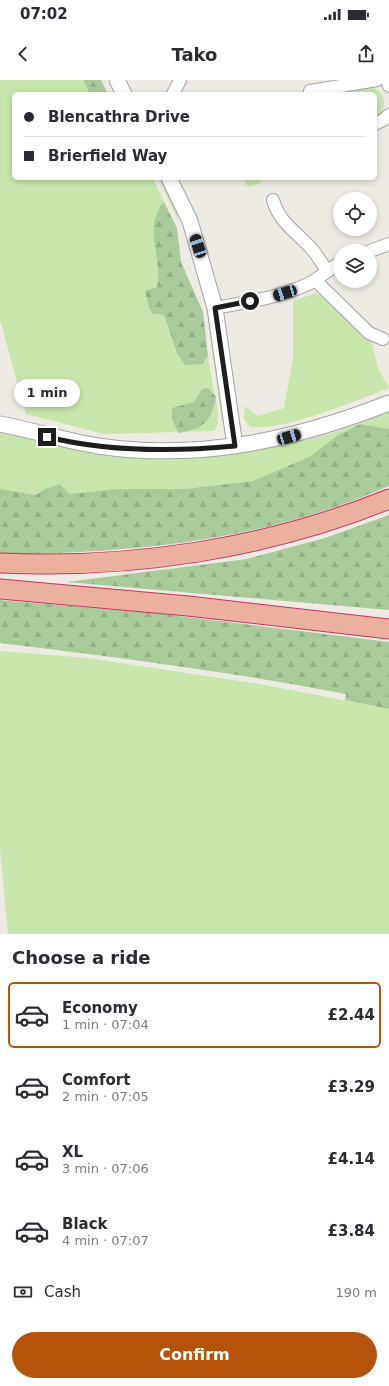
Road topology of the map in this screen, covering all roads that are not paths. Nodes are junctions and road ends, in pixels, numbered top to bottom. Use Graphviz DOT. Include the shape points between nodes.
graph roads {
  1 [pos="117,80"];
  2 [pos="180,80"];
  3 [pos="377,80"];
  4 [pos="387,80"];
  5 [pos="389,86"];
  6 [pos="310,91"];
  7 [pos="123,92"];
  8 [pos="174,92"];
  9 [pos="389,114"];
  10 [pos="377,123"];
  11 [pos="170,180"];
  12 [pos="273,200"];
  13 [pos="389,244"];
  14 [pos="377,248"];
  15 [pos="333,267"];
  16 [pos="327,271"];
  17 [pos="315,280"];
  18 [pos="215,308"];
  19 [pos="383,339"];
  20 [pos="389,403"];
  21 [pos="0,424"];
  22 [pos="235,446"];
  23 [pos="389,499"];
  24 [pos="0,563"];
  25 [pos="0,589"];
  26 [pos="389,629"];
  1 -- 7 [label="street"];
  2 -- 8 [label="street"];
  3 -- 6 [label="street" via="324,91"];
  4 -- 5 [label="street"];
  9 -- 10 [label="street"];
  11 -- 18 [label="street" via="190,221"];
  12 -- 16 [label="street" via="276,212 316,254"];
  13 -- 14 [label="street"];
  15 -- 16 [label="street"];
  16 -- 17 [label="street"];
  17 -- 18 [label="street" via="270,297"];
  17 -- 19 [label="street" via="369,333"];
  18 -- 22 [label="street"];
  20 -- 22 [label="street" via="289,437"];
  21 -- 22 [label="street" via="62,440 122,449 161,451"];
  23 -- 24 [label="highway" via="280,536 212,551 98,563"];
  25 -- 26 [label="highway" via="188,606"];
}
